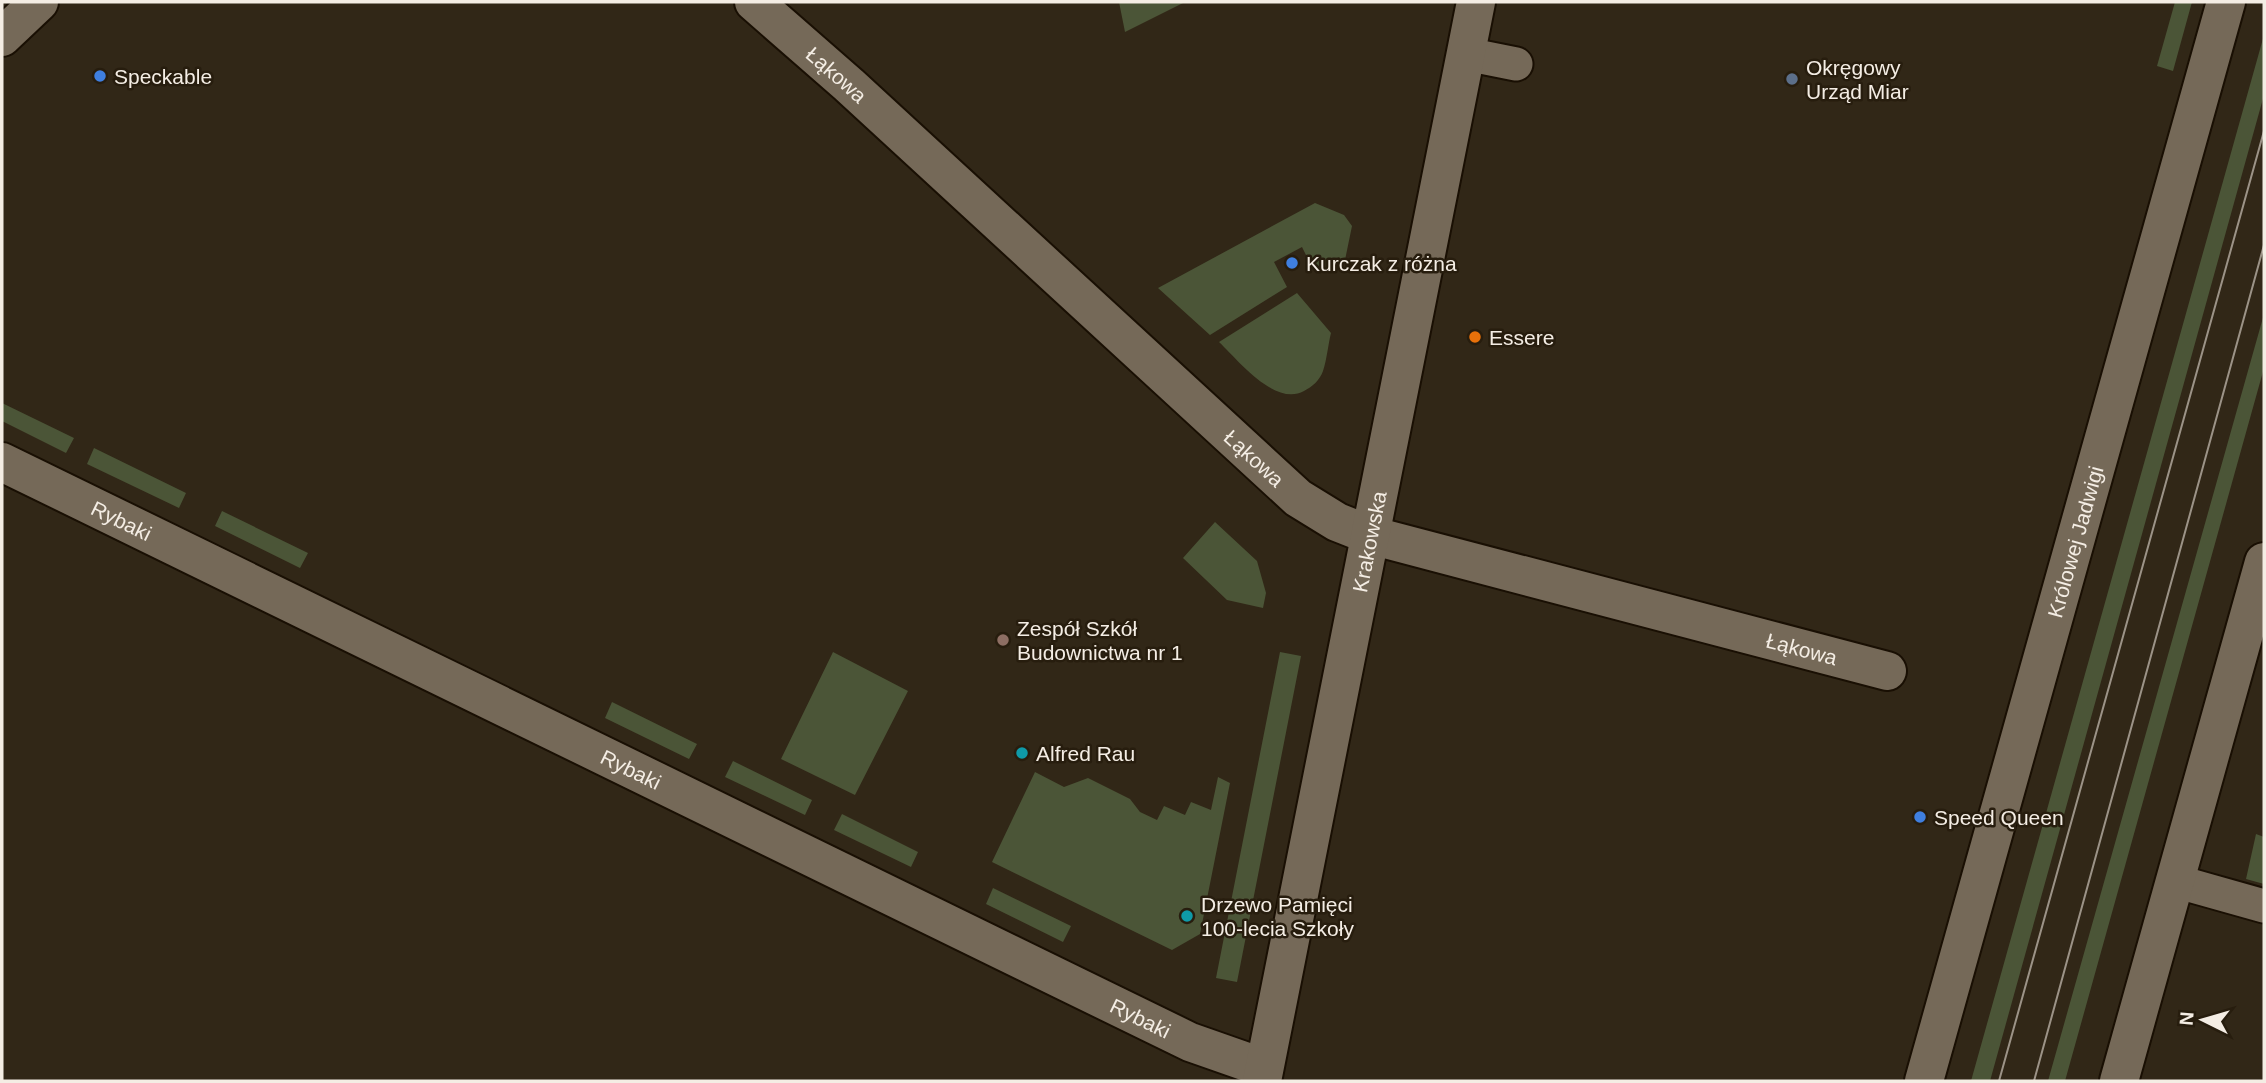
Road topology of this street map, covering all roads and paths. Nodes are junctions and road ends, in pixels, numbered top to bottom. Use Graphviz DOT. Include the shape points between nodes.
graph roads {
  1 [pos="39,2"];
  2 [pos="754,2"];
  3 [pos="1476,2"];
  4 [pos="2226,2"];
  5 [pos="2,37"];
  6 [pos="1466,54"];
  7 [pos="1516,64"];
  8 [pos="2,462"];
  9 [pos="1370,535"];
  10 [pos="2264,562"];
  11 [pos="2253,650"];
  12 [pos="1887,671"];
  13 [pos="2175,881"];
  14 [pos="2264,906"];
  15 [pos="1263,1075"];
  16 [pos="1924,1081"];
  17 [pos="2119,1081"];
  1 -- 5 [label="street"];
  2 -- 9 [label="street, Łąkowa" via="1298,498"];
  3 -- 6 [label="street, Krakowska"];
  4 -- 16 [label="street, Królowej Jadwigi"];
  6 -- 7 [label="lane"];
  6 -- 9 [label="street, Krakowska"];
  8 -- 15 [label="street, Rybaki"];
  9 -- 12 [label="street, Łąkowa"];
  9 -- 15 [label="street, Krakowska"];
  10 -- 11 [label="street"];
  11 -- 13 [label="street"];
  13 -- 14 [label="lane"];
  13 -- 17 [label="street"];
}
